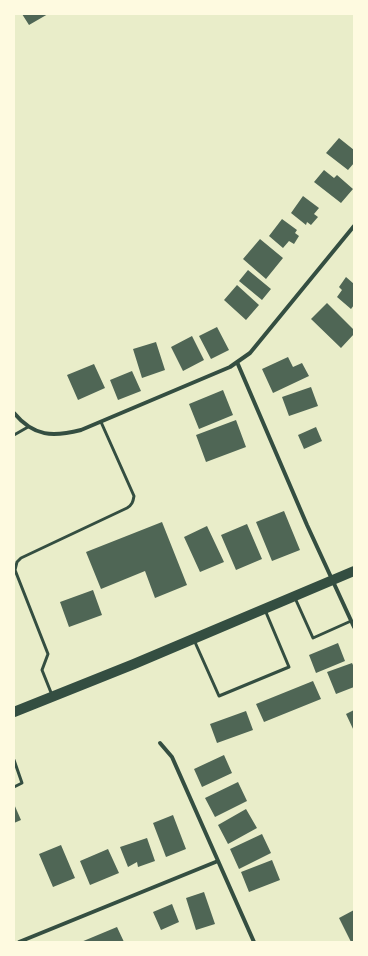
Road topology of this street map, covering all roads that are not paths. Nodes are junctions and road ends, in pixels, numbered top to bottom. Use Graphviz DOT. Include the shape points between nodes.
graph roads {
  1 [pos="354,226"];
  2 [pos="237,362"];
  3 [pos="14,413"];
  4 [pos="101,422"];
  5 [pos="28,427"];
  6 [pos="14,435"];
  7 [pos="354,571"];
  8 [pos="332,581"];
  9 [pos="294,597"];
  10 [pos="264,609"];
  11 [pos="351,621"];
  12 [pos="354,627"];
  13 [pos="194,639"];
  14 [pos="53,696"];
  15 [pos="14,712"];
  16 [pos="160,743"];
  17 [pos="14,760"];
  18 [pos="15,769"];
  19 [pos="14,787"];
  20 [pos="218,861"];
  21 [pos="19,942"];
  22 [pos="254,942"];
  1 -- 2 [label="street" via="250,353"];
  2 -- 4 [label="street" via="225,370"];
  2 -- 8 [label="street"];
  3 -- 5 [label="street"];
  4 -- 5 [label="street" via="64,434 46,434"];
  4 -- 14 [label="lane" via="134,501 127,508 21,558 15,570 48,654 42,670"];
  5 -- 6 [label="lane"];
  7 -- 8 [label="main road"];
  8 -- 9 [label="main road"];
  8 -- 11 [label="street"];
  9 -- 10 [label="main road"];
  9 -- 11 [label="lane" via="313,638"];
  10 -- 13 [label="main road"];
  10 -- 13 [label="lane" via="289,667 220,696"];
  11 -- 12 [label="street"];
  13 -- 14 [label="main road"];
  14 -- 15 [label="main road"];
  16 -- 20 [label="street" via="172,757"];
  17 -- 18 [label="lane"];
  18 -- 19 [label="lane" via="22,783"];
  20 -- 21 [label="street"];
  20 -- 22 [label="street"];
}
